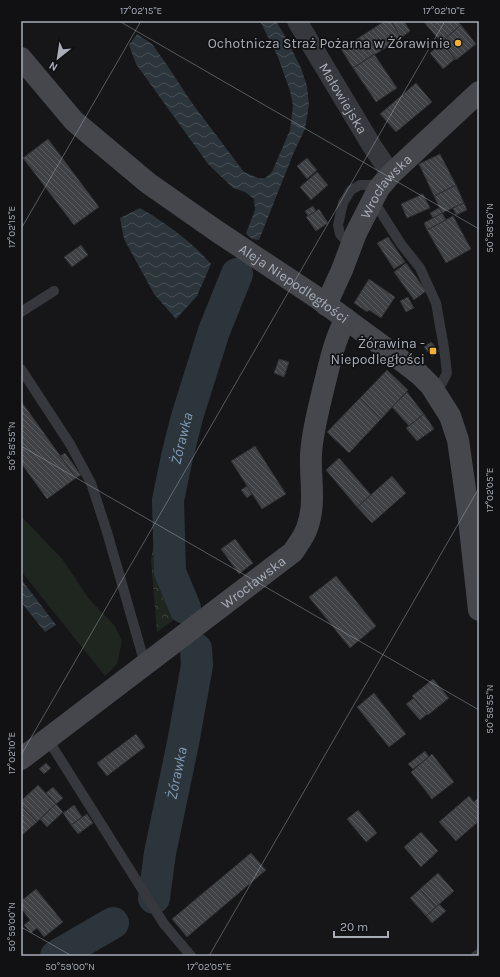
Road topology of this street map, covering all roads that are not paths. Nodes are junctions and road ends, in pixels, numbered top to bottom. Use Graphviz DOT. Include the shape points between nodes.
graph roads {
  1 [pos="297,21"];
  2 [pos="21,58"];
  3 [pos="479,92"];
  4 [pos="381,187"];
  5 [pos="54,291"];
  6 [pos="326,305"];
  7 [pos="21,312"];
  8 [pos="346,319"];
  9 [pos="21,369"];
  10 [pos="434,391"];
  11 [pos="479,610"];
  12 [pos="145,664"];
  13 [pos="47,738"];
  14 [pos="21,759"];
  15 [pos="479,954"];
  16 [pos="191,956"];
  17 [pos="476,956"];
  1 -- 4 [label="street, Małowiejska" via="372,146"];
  2 -- 6 [label="street, Aleja Niepodległości" via="74,120 148,183"];
  3 -- 4 [label="street, Wrocławska"];
  4 -- 6 [label="street, Wrocławska" via="356,234"];
  4 -- 10 [label="lane" via="401,244 420,268 436,303 447,373"];
  5 -- 7 [label="lane"];
  6 -- 8 [label="street, Aleja Niepodległości"];
  8 -- 10 [label="street, Aleja Niepodległości" via="419,374"];
  8 -- 12 [label="street, Wrocławska" via="334,348 313,437 312,513 301,540 293,552"];
  9 -- 12 [label="lane" via="70,444 91,484"];
  10 -- 11 [label="street, Aleja Niepodległości" via="450,416 458,440"];
  12 -- 13 [label="street, Wrocławska"];
  13 -- 14 [label="street, Wrocławska"];
  13 -- 16 [label="lane" via="164,924"];
  15 -- 17 [label="lane"];
}
